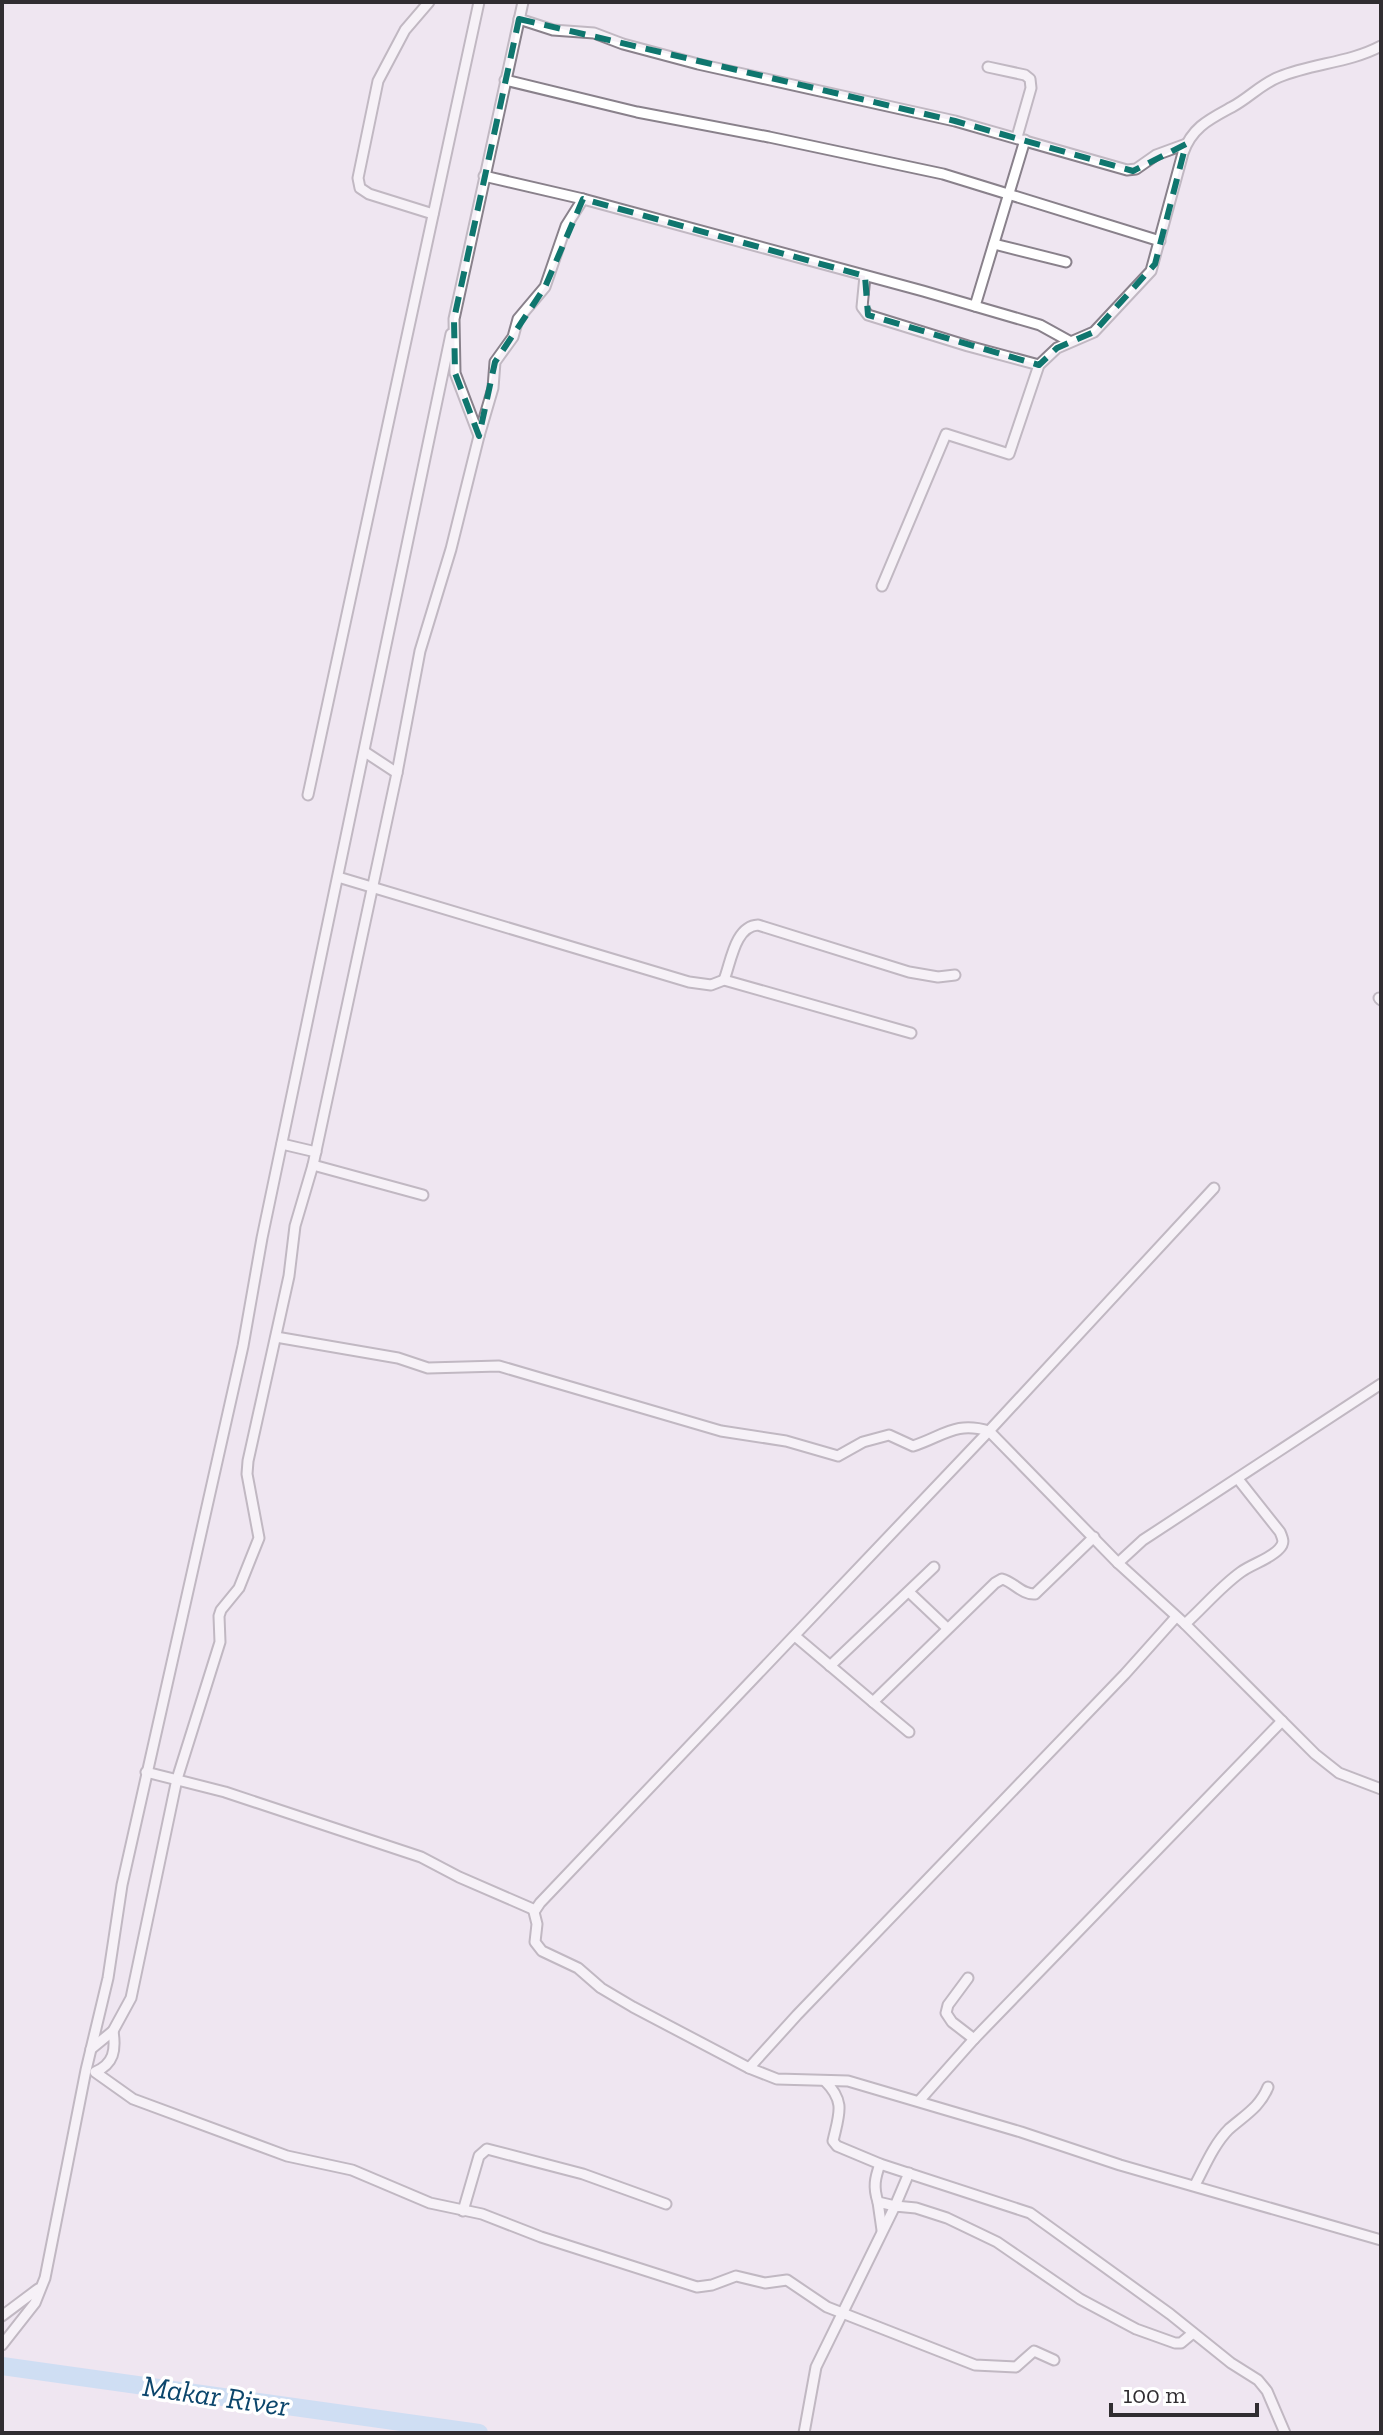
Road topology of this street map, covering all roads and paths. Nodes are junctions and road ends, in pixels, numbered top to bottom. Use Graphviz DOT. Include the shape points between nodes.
graph roads {
  1 [pos="429,2"];
  2 [pos="479,2"];
  3 [pos="523,2"];
  4 [pos="519,19"];
  5 [pos="1381,46"];
  6 [pos="988,67"];
  7 [pos="505,80"];
  8 [pos="1021,139"];
  9 [pos="1186,144"];
  10 [pos="484,176"];
  11 [pos="1009,193"];
  12 [pos="583,199"];
  13 [pos="433,214"];
  14 [pos="1160,241"];
  15 [pos="994,244"];
  16 [pos="1066,262"];
  17 [pos="865,276"];
  18 [pos="975,306"];
  19 [pos="454,319"];
  20 [pos="1069,341"];
  21 [pos="1039,365"];
  22 [pos="479,436"];
  23 [pos="882,586"];
  24 [pos="365,752"];
  25 [pos="397,773"];
  26 [pos="308,795"];
  27 [pos="338,877"];
  28 [pos="373,888"];
  29 [pos="955,975"];
  30 [pos="724,980"];
  31 [pos="911,1033"];
  32 [pos="282,1144"];
  33 [pos="316,1152"];
  34 [pos="313,1165"];
  35 [pos="1214,1188"];
  36 [pos="423,1195"];
  37 [pos="276,1337"];
  38 [pos="1381,1384"];
  39 [pos="989,1431"];
  40 [pos="1238,1479"];
  41 [pos="1094,1537"];
  42 [pos="1118,1563"];
  43 [pos="934,1567"];
  44 [pos="909,1592"];
  45 [pos="1176,1617"];
  46 [pos="1185,1624"];
  47 [pos="947,1628"];
  48 [pos="795,1636"];
  49 [pos="830,1666"];
  50 [pos="873,1702"];
  51 [pos="1282,1721"];
  52 [pos="909,1732"];
  53 [pos="146,1772"];
  54 [pos="177,1779"];
  55 [pos="1381,1789"];
  56 [pos="535,1910"];
  57 [pos="968,1978"];
  58 [pos="113,2031"];
  59 [pos="974,2039"];
  60 [pos="91,2049"];
  61 [pos="749,2068"];
  62 [pos="90,2071"];
  63 [pos="825,2081"];
  64 [pos="848,2081"];
  65 [pos="1268,2087"];
  66 [pos="838,2094"];
  67 [pos="919,2101"];
  68 [pos="880,2164"];
  69 [pos="909,2173"];
  70 [pos="1195,2185"];
  71 [pos="878,2202"];
  72 [pos="666,2204"];
  73 [pos="895,2206"];
  74 [pos="463,2211"];
  75 [pos="882,2230"];
  76 [pos="1381,2240"];
  77 [pos="40,2287"];
  78 [pos="843,2313"];
  79 [pos="2,2316"];
  80 [pos="1193,2333"];
  81 [pos="2,2345"];
  82 [pos="1054,2360"];
  83 [pos="804,2433"];
  84 [pos="1285,2433"];
  1 -- 13 [label="street" via="405,30 378,81 358,178 360,188 369,194"];
  2 -- 13 [label="street"];
  3 -- 4 [label="street"];
  4 -- 7 [label="street"];
  4 -- 8 [label="street"];
  5 -- 9 [label="street" via="1268,81 1208,119"];
  6 -- 8 [label="street" via="1030,79"];
  7 -- 10 [label="street"];
  7 -- 11 [label="street" via="905,165"];
  8 -- 9 [label="street" via="1132,170"];
  8 -- 11 [label="street"];
  9 -- 14 [label="street"];
  10 -- 12 [label="street"];
  10 -- 19 [label="street"];
  11 -- 14 [label="street"];
  11 -- 15 [label="street"];
  12 -- 17 [label="street"];
  12 -- 22 [label="street" via="560,240 545,287 518,319 513,337 495,362"];
  13 -- 26 [label="street"];
  14 -- 20 [label="street" via="1147,276 1094,332"];
  15 -- 16 [label="street"];
  15 -- 18 [label="street"];
  17 -- 18 [label="street"];
  17 -- 21 [label="street" via="862,307 868,315"];
  18 -- 20 [label="street" via="1040,325"];
  19 -- 22 [label="street" via="455,373"];
  19 -- 24 [label="street"];
  20 -- 21 [label="street"];
  21 -- 23 [label="street" via="1009,454 946,434"];
  22 -- 25 [label="street" via="420,651"];
  24 -- 25 [label="street"];
  24 -- 27 [label="street"];
  25 -- 28 [label="street"];
  27 -- 28 [label="street"];
  27 -- 32 [label="street"];
  28 -- 30 [label="street" via="689,982 711,985"];
  28 -- 33 [label="street"];
  29 -- 30 [label="street" via="909,972 758,925 742,933"];
  30 -- 31 [label="street"];
  32 -- 33 [label="street"];
  32 -- 53 [label="street" via="243,1346"];
  33 -- 34 [label="street"];
  34 -- 36 [label="street"];
  34 -- 37 [label="street" via="295,1226"];
  35 -- 39 [label="street"];
  37 -- 39 [label="street" via="428,1368 499,1366 721,1431 838,1456 889,1435 913,1446 961,1426"];
  37 -- 54 [label="street" via="247,1474 259,1538 239,1588 221,1610 220,1642"];
  38 -- 40 [label="street"];
  39 -- 41 [label="street"];
  39 -- 48 [label="street"];
  40 -- 42 [label="street" via="1143,1540"];
  40 -- 46 [label="street" via="1284,1540 1229,1581"];
  41 -- 42 [label="street"];
  41 -- 47 [label="street" via="1041,1591 1030,1595 1002,1579"];
  42 -- 45 [label="street"];
  43 -- 44 [label="street"];
  44 -- 47 [label="street"];
  44 -- 49 [label="street"];
  45 -- 46 [label="street"];
  45 -- 61 [label="street"];
  46 -- 51 [label="street"];
  47 -- 50 [label="street"];
  48 -- 49 [label="street"];
  48 -- 56 [label="street"];
  49 -- 50 [label="street"];
  50 -- 52 [label="street"];
  51 -- 55 [label="street" via="1339,1773"];
  51 -- 59 [label="street"];
  53 -- 54 [label="street"];
  53 -- 60 [label="street"];
  54 -- 56 [label="street" via="421,1857"];
  54 -- 58 [label="street" via="131,1998"];
  56 -- 61 [label="street" via="535,1942 542,1951"];
  57 -- 59 [label="street" via="946,2013"];
  58 -- 60 [label="street"];
  58 -- 62 [label="street" via="112,2059"];
  59 -- 67 [label="street"];
  60 -- 62 [label="street"];
  61 -- 63 [label="street" via="790,2081"];
  62 -- 74 [label="street" via="143,2103 287,2156 352,2170 404,2194"];
  62 -- 77 [label="street"];
  63 -- 64 [label="street"];
  63 -- 66 [label="street"];
  64 -- 66 [label="street"];
  64 -- 67 [label="street"];
  65 -- 70 [label="street" via="1252,2112 1220,2141"];
  66 -- 68 [label="street" via="833,2141 841,2150"];
  67 -- 70 [label="street"];
  68 -- 69 [label="street"];
  68 -- 71 [label="street" via="874,2185"];
  69 -- 73 [label="street"];
  69 -- 80 [label="street" via="1030,2213"];
  70 -- 76 [label="street"];
  71 -- 73 [label="street"];
  71 -- 75 [label="street"];
  72 -- 74 [label="street" via="583,2174 487,2149 479,2156"];
  73 -- 75 [label="street"];
  73 -- 80 [label="street" via="930,2211 997,2242 1080,2299 1136,2329 1175,2343"];
  74 -- 78 [label="street" via="697,2287 736,2276 765,2283 787,2280"];
  75 -- 78 [label="street"];
  77 -- 79 [label="street"];
  77 -- 81 [label="street" via="35,2303"];
  78 -- 82 [label="street" via="975,2365 1016,2367 1034,2351"];
  78 -- 83 [label="street" via="816,2367"];
  80 -- 84 [label="street" via="1258,2380"];
}
